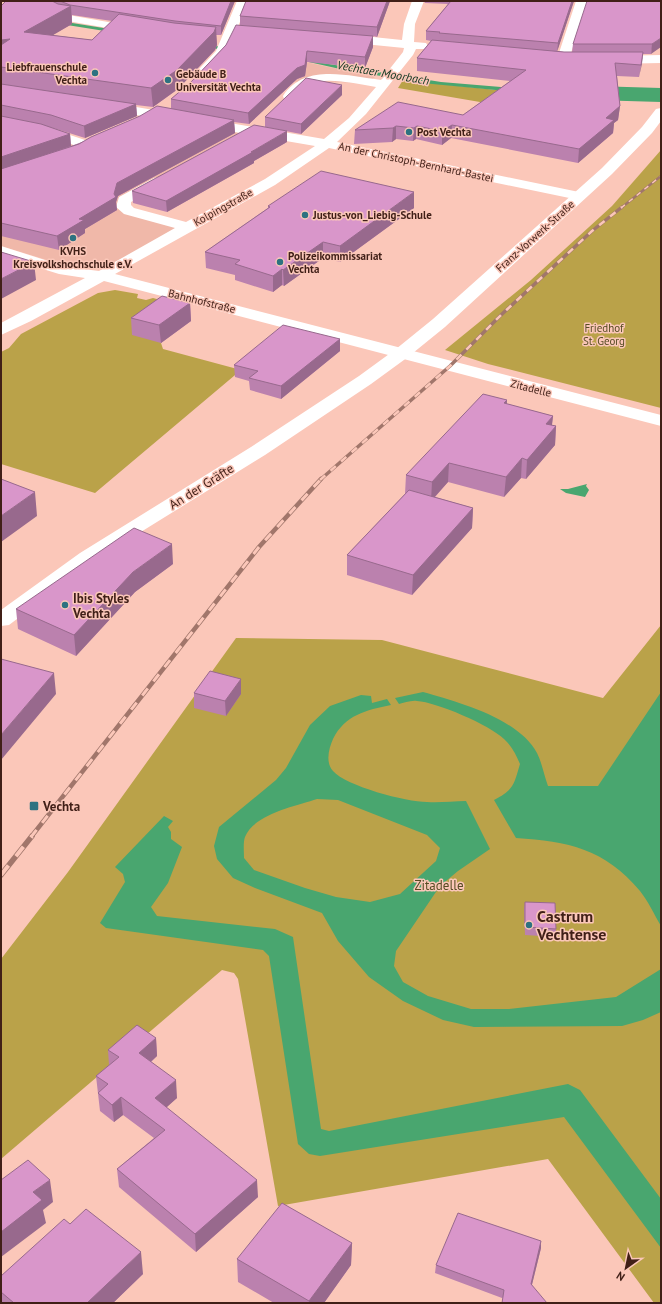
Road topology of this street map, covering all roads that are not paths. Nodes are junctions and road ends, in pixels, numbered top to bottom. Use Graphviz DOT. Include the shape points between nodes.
graph roads {
  1 [pos="28,1"];
  2 [pos="244,1"];
  3 [pos="418,1"];
  4 [pos="582,1"];
  5 [pos="232,30"];
  6 [pos="144,31"];
  7 [pos="247,31"];
  8 [pos="330,37"];
  9 [pos="408,44"];
  10 [pos="431,47"];
  11 [pos="578,59"];
  12 [pos="661,59"];
  13 [pos="601,60"];
  14 [pos="387,79"];
  15 [pos="192,83"];
  16 [pos="281,103"];
  17 [pos="93,104"];
  18 [pos="168,106"];
  19 [pos="661,112"];
  20 [pos="154,114"];
  21 [pos="1,122"];
  22 [pos="135,124"];
  23 [pos="257,126"];
  24 [pos="100,139"];
  25 [pos="232,141"];
  26 [pos="327,144"];
  27 [pos="86,145"];
  28 [pos="68,154"];
  29 [pos="171,174"];
  30 [pos="579,196"];
  31 [pos="188,227"];
  32 [pos="1,251"];
  33 [pos="103,276"];
  34 [pos="1,330"];
  35 [pos="402,353"];
  36 [pos="661,420"];
  37 [pos="1,620"];
  1 -- 6 [label="street" via="60,17"];
  2 -- 5 [label="street"];
  3 -- 9 [label="street, Kolpingstraße" via="413,12"];
  4 -- 11 [label="street" via="559,58"];
  5 -- 7 [label="street"];
  5 -- 15 [label="street"];
  8 -- 9 [label="street"];
  9 -- 10 [label="street"];
  9 -- 14 [label="street, Kolpingstraße" via="409,52"];
  12 -- 13 [label="street"];
  14 -- 16 [label="street" via="314,79 302,83"];
  14 -- 26 [label="street, Kolpingstraße" via="364,110"];
  17 -- 20 [label="street, An der Christoph-Bernhard-Bastei"];
  18 -- 20 [label="street"];
  19 -- 30 [label="street, Franz-Vorwerk-Straße" via="634,145"];
  20 -- 22 [label="street"];
  20 -- 23 [label="street, An der Christoph-Bernhard-Bastei"];
  21 -- 27 [label="street" via="47,132"];
  23 -- 25 [label="street"];
  23 -- 26 [label="street, An der Christoph-Bernhard-Bastei"];
  24 -- 27 [label="street"];
  26 -- 30 [label="street, An der Christoph-Bernhard-Bastei"];
  26 -- 31 [label="street, Kolpingstraße" via="267,183"];
  27 -- 28 [label="street"];
  29 -- 31 [label="street" via="124,200 123,207 129,211"];
  30 -- 35 [label="street, Franz-Vorwerk-Straße" via="439,323"];
  31 -- 33 [label="street, Kolpingstraße"];
  32 -- 33 [label="street, Bahnhofstraße" via="65,271"];
  33 -- 34 [label="street, Kolpingstraße"];
  33 -- 35 [label="street, Bahnhofstraße"];
  35 -- 36 [label="street, Zitadelle"];
  35 -- 37 [label="street, An der Gräfte" via="258,451 87,557"];
}
